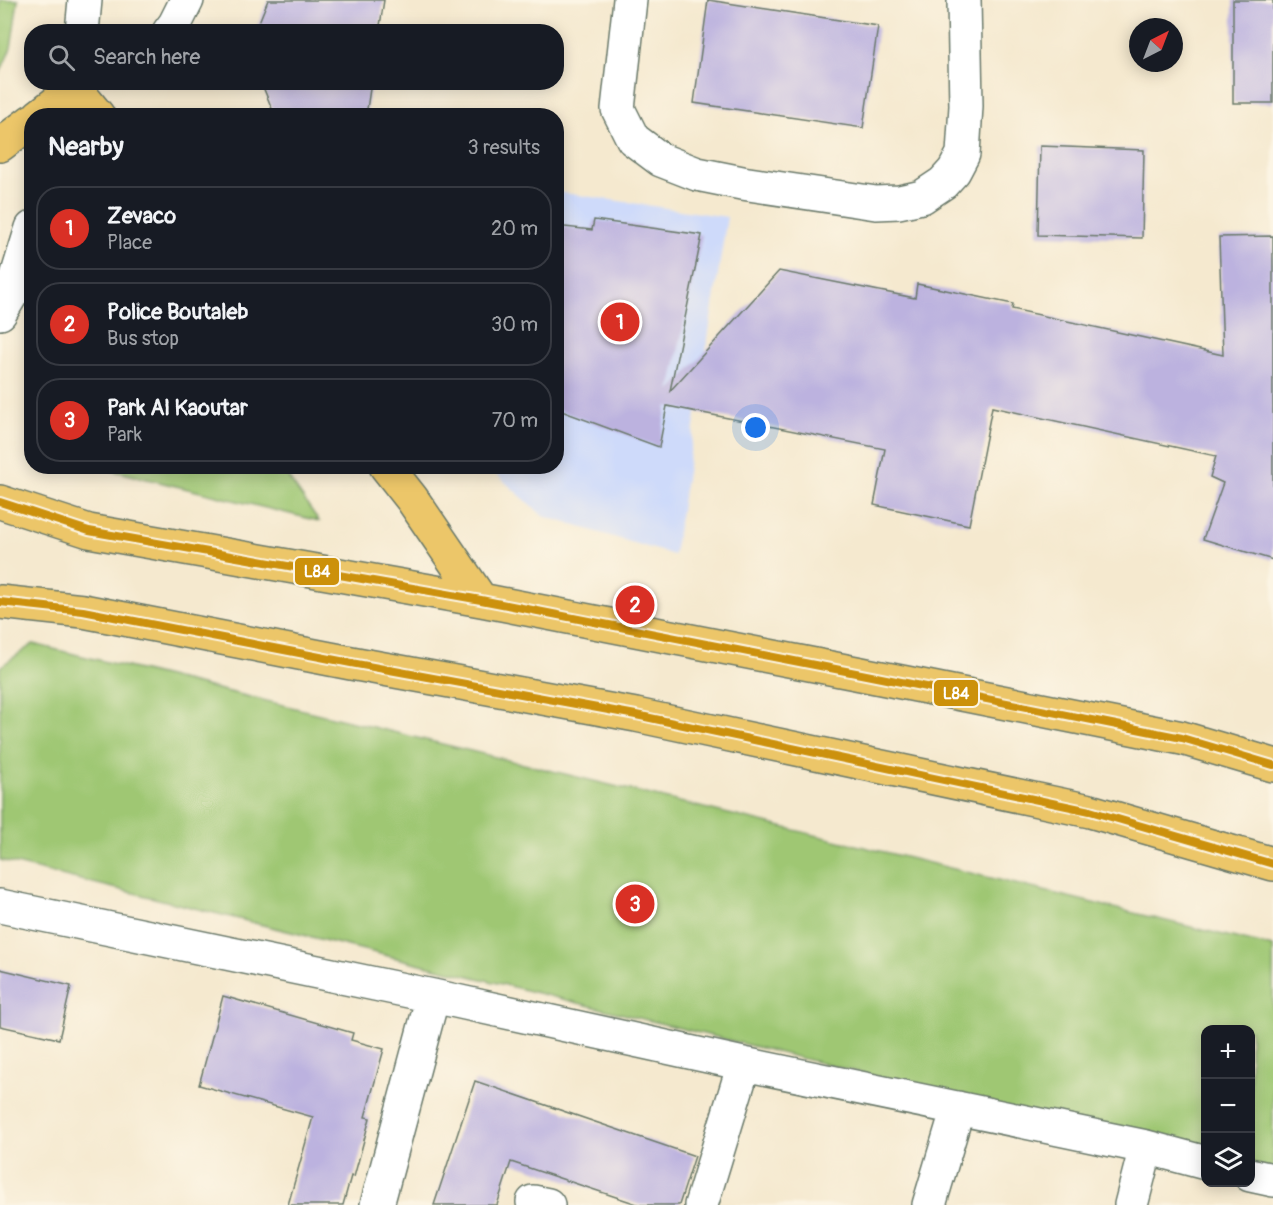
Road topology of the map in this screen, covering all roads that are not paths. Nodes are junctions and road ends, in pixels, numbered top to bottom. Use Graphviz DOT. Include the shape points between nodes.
graph roads {
  1 [pos="85,0"];
  2 [pos="187,0"];
  3 [pos="630,0"];
  4 [pos="964,0"];
  5 [pos="83,24"];
  6 [pos="175,24"];
  7 [pos="73,95"];
  8 [pos="52,108"];
  9 [pos="88,108"];
  10 [pos="24,127"];
  11 [pos="0,145"];
  12 [pos="24,254"];
  13 [pos="0,313"];
  14 [pos="392,474"];
  15 [pos="0,502"];
  16 [pos="481,600"];
  17 [pos="0,602"];
  18 [pos="1273,765"];
  19 [pos="1273,864"];
  20 [pos="0,906"];
  21 [pos="433,996"];
  22 [pos="744,1064"];
  23 [pos="958,1108"];
  24 [pos="1146,1147"];
  25 [pos="1201,1162"];
  26 [pos="1255,1176"];
  27 [pos="1273,1180"];
  28 [pos="377,1205"];
  29 [pos="701,1205"];
  30 [pos="929,1205"];
  31 [pos="1131,1205"];
  1 -- 5 [label="street"];
  2 -- 6 [label="street"];
  3 -- 4 [label="street" via="618,109 633,140 661,160 697,174 876,203 922,197 943,183 963,154"];
  7 -- 8 [label="main road"];
  7 -- 9 [label="main road"];
  10 -- 11 [label="main road"];
  12 -- 13 [label="street" via="12,292"];
  14 -- 16 [label="main road"];
  15 -- 16 [label="main road" via="89,531"];
  16 -- 18 [label="main road" via="1182,738"];
  17 -- 19 [label="main road" via="83,611 636,715 1090,811"];
  20 -- 21 [label="street"];
  21 -- 22 [label="street"];
  21 -- 28 [label="street"];
  22 -- 23 [label="street"];
  22 -- 29 [label="street"];
  23 -- 24 [label="street"];
  23 -- 30 [label="street"];
  24 -- 25 [label="street"];
  24 -- 31 [label="street"];
  26 -- 27 [label="street"];
}
